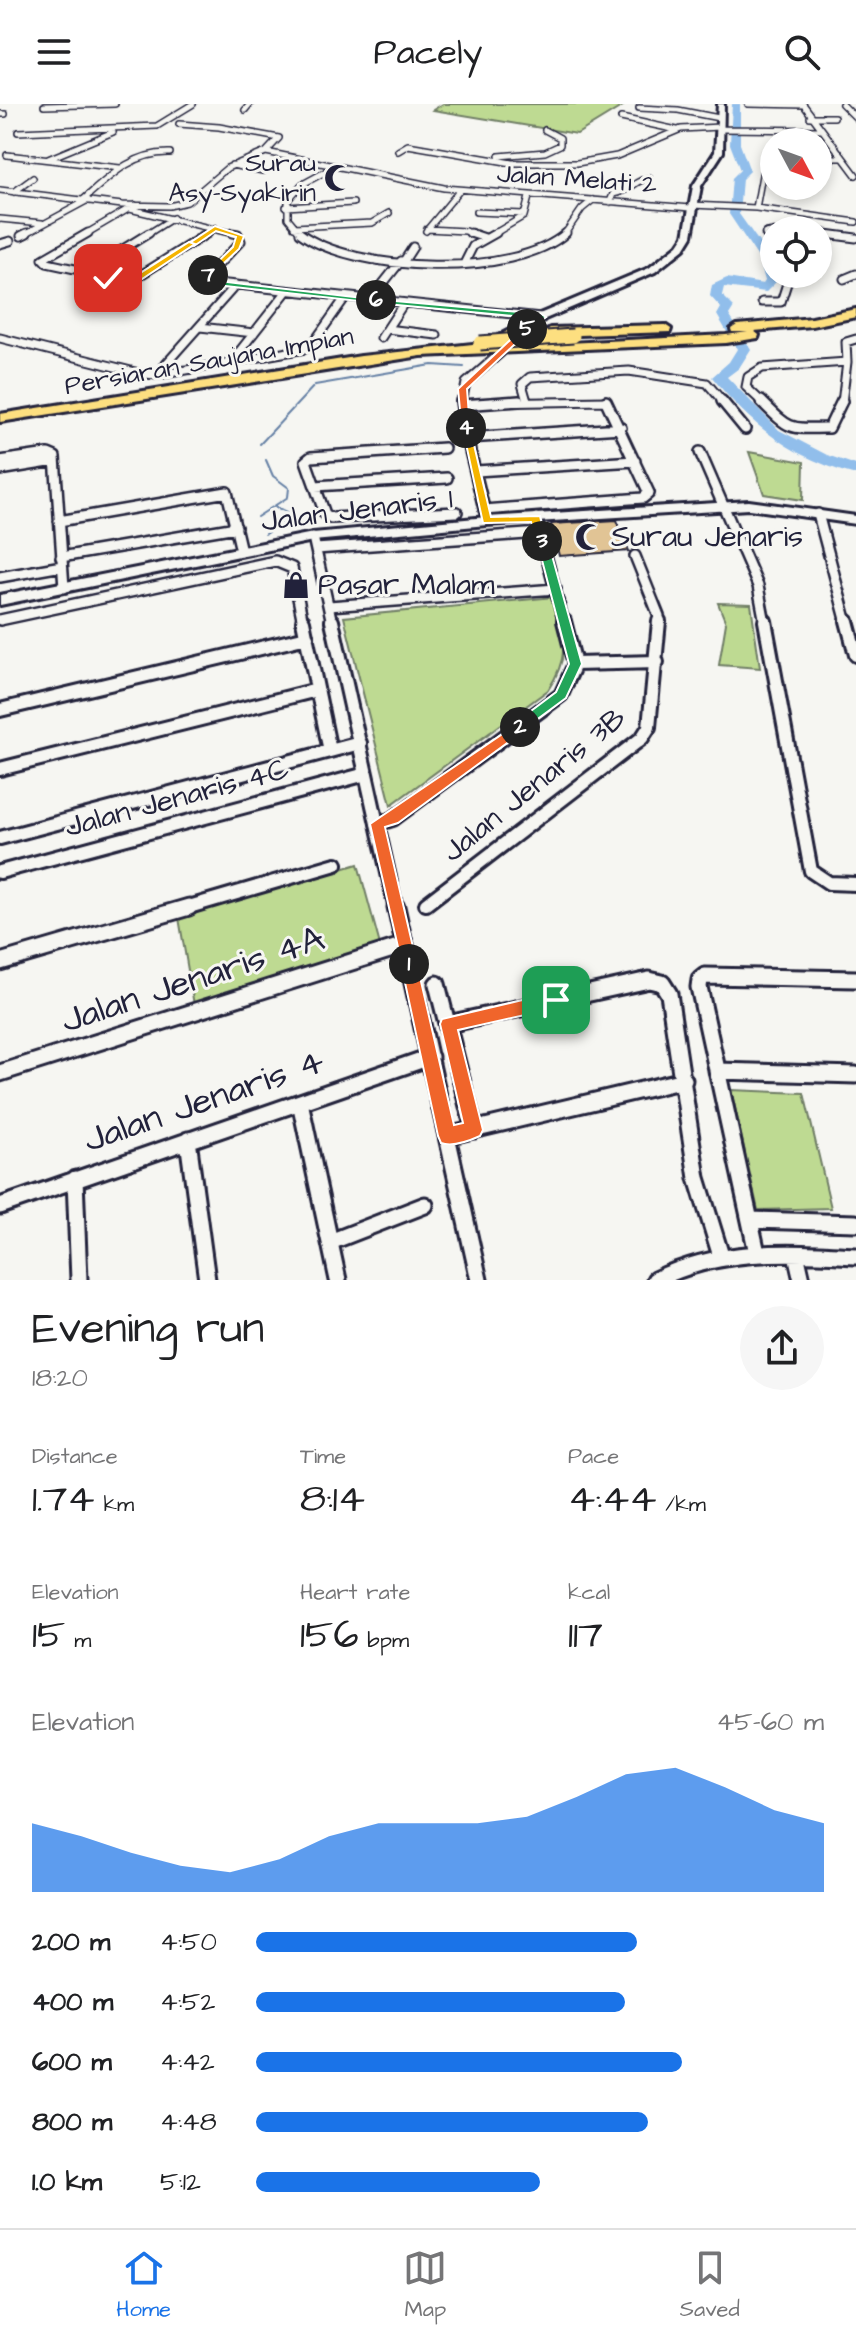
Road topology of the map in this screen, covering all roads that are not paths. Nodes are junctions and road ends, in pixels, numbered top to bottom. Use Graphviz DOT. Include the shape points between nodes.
graph roads {
  1 [pos="115,104"];
  2 [pos="193,104"];
  3 [pos="721,104"];
  4 [pos="748,104"];
  5 [pos="804,105"];
  6 [pos="44,106"];
  7 [pos="844,106"];
  8 [pos="639,108"];
  9 [pos="856,109"];
  10 [pos="688,114"];
  11 [pos="698,114"];
  12 [pos="810,117"];
  13 [pos="834,117"];
  14 [pos="621,118"];
  15 [pos="856,118"];
  16 [pos="179,124"];
  17 [pos="720,125"];
  18 [pos="819,128"];
  19 [pos="121,129"];
  20 [pos="545,130"];
  21 [pos="677,130"];
  22 [pos="760,130"];
  23 [pos="18,132"];
  24 [pos="76,145"];
  25 [pos="832,145"];
  26 [pos="98,147"];
  27 [pos="398,151"];
  28 [pos="266,152"];
  29 [pos="170,153"];
  30 [pos="7,155"];
  31 [pos="474,158"];
  32 [pos="832,158"];
  33 [pos="842,158"];
  34 [pos="48,159"];
  35 [pos="232,165"];
  36 [pos="336,166"];
  37 [pos="120,168"];
  38 [pos="263,171"];
  39 [pos="856,175"];
  40 [pos="299,176"];
  41 [pos="33,178"];
  42 [pos="649,178"];
  43 [pos="310,179"];
  44 [pos="760,186"];
  45 [pos="0,190"];
  46 [pos="460,190"];
  47 [pos="14,192"];
  48 [pos="529,197"];
  49 [pos="86,199"];
  50 [pos="593,200"];
  51 [pos="610,202"];
  52 [pos="353,203"];
  53 [pos="663,206"];
  54 [pos="286,207"];
  55 [pos="692,207"];
  56 [pos="756,208"];
  57 [pos="130,209"];
  58 [pos="476,212"];
  59 [pos="389,213"];
  60 [pos="524,214"];
  61 [pos="659,214"];
  62 [pos="173,218"];
  63 [pos="0,219"];
  64 [pos="856,222"];
  65 [pos="42,223"];
  66 [pos="294,227"];
  67 [pos="215,228"];
  68 [pos="832,235"];
  69 [pos="21,236"];
  70 [pos="485,238"];
  71 [pos="856,238"];
  72 [pos="10,241"];
  73 [pos="0,244"];
  74 [pos="413,247"];
  75 [pos="402,261"];
  76 [pos="464,264"];
  77 [pos="86,272"];
  78 [pos="856,274"];
  79 [pos="844,279"];
  80 [pos="258,280"];
  81 [pos="236,285"];
  82 [pos="786,288"];
  83 [pos="287,291"];
  84 [pos="345,298"];
  85 [pos="762,302"];
  86 [pos="404,303"];
  87 [pos="856,313"];
  88 [pos="856,321"];
  89 [pos="536,324"];
  90 [pos="200,327"];
  91 [pos="387,329"];
  92 [pos="254,333"];
  93 [pos="718,333"];
  94 [pos="748,333"];
  95 [pos="437,335"];
  96 [pos="570,336"];
  97 [pos="0,338"];
  98 [pos="381,338"];
  99 [pos="856,339"];
  100 [pos="12,341"];
  101 [pos="496,348"];
  102 [pos="0,349"];
  103 [pos="399,349"];
  104 [pos="231,362"];
  105 [pos="850,362"];
  106 [pos="164,366"];
  107 [pos="527,401"];
  108 [pos="462,405"];
  109 [pos="0,411"];
  110 [pos="0,418"];
  111 [pos="621,428"];
  112 [pos="745,429"];
  113 [pos="467,438"];
  114 [pos="444,448"];
  115 [pos="700,452"];
  116 [pos="55,459"];
  117 [pos="0,461"];
  118 [pos="635,461"];
  119 [pos="0,470"];
  120 [pos="476,471"];
  121 [pos="447,478"];
  122 [pos="315,486"];
  123 [pos="725,506"];
  124 [pos="457,512"];
  125 [pos="818,514"];
  126 [pos="486,515"];
  127 [pos="536,518"];
  128 [pos="856,520"];
  129 [pos="59,521"];
  130 [pos="413,521"];
  131 [pos="236,527"];
  132 [pos="540,533"];
  133 [pos="315,543"];
  134 [pos="241,551"];
  135 [pos="635,556"];
  136 [pos="62,562"];
  137 [pos="0,577"];
  138 [pos="64,588"];
  139 [pos="556,589"];
  140 [pos="0,600"];
  141 [pos="329,606"];
  142 [pos="0,620"];
  143 [pos="307,637"];
  144 [pos="856,655"];
  145 [pos="657,662"];
  146 [pos="575,664"];
  147 [pos="317,690"];
  148 [pos="0,710"];
  149 [pos="360,743"];
  150 [pos="330,751"];
  151 [pos="0,769"];
  152 [pos="366,774"];
  153 [pos="377,824"];
  154 [pos="0,838"];
  155 [pos="336,864"];
  156 [pos="0,872"];
  157 [pos="856,884"];
  158 [pos="426,904"];
  159 [pos="405,945"];
  160 [pos="0,962"];
  161 [pos="856,979"];
  162 [pos="437,984"];
  163 [pos="448,1024"];
  164 [pos="430,1057"];
  165 [pos="717,1071"];
  166 [pos="0,1073"];
  167 [pos="856,1075"];
  168 [pos="684,1080"];
  169 [pos="300,1102"];
  170 [pos="474,1130"];
  171 [pos="447,1136"];
  172 [pos="188,1140"];
  173 [pos="75,1179"];
  174 [pos="425,1205"];
  175 [pos="0,1206"];
  176 [pos="750,1220"];
  177 [pos="856,1223"];
  178 [pos="330,1242"];
  179 [pos="757,1253"];
  180 [pos="796,1254"];
  181 [pos="721,1256"];
  182 [pos="856,1256"];
  183 [pos="79,1280"];
  184 [pos="207,1280"];
  185 [pos="338,1280"];
  186 [pos="479,1280"];
  187 [pos="655,1280"];
  188 [pos="802,1280"];
  1 -- 6 [label="street"];
  2 -- 19 [label="street" via="160,126"];
  3 -- 17 [label="main road"];
  4 -- 5 [label="street"];
  5 -- 12 [label="street"];
  7 -- 9 [label="street"];
  7 -- 15 [label="street"];
  8 -- 11 [label="street"];
  10 -- 11 [label="street"];
  11 -- 17 [label="street"];
  12 -- 13 [label="street"];
  12 -- 18 [label="street"];
  14 -- 21 [label="street"];
  16 -- 28 [label="street" via="279,138"];
  17 -- 21 [label="street"];
  17 -- 22 [label="street"];
  17 -- 55 [label="main road" via="719,152 697,186"];
  19 -- 23 [label="street"];
  19 -- 24 [label="street"];
  20 -- 31 [label="street" via="560,138 560,145"];
  21 -- 31 [label="street" via="632,151 587,161 535,164"];
  24 -- 26 [label="street"];
  24 -- 34 [label="street"];
  25 -- 33 [label="street"];
  27 -- 31 [label="street" via="408,145"];
  28 -- 35 [label="street"];
  28 -- 36 [label="street, Jalan Melati 2"];
  29 -- 37 [label="street" via="154,151"];
  30 -- 34 [label="street"];
  32 -- 33 [label="street"];
  33 -- 39 [label="street"];
  34 -- 37 [label="street"];
  35 -- 38 [label="street"];
  35 -- 57 [label="street" via="186,202"];
  36 -- 43 [label="street"];
  36 -- 46 [label="street, Jalan Melati 2"];
  37 -- 49 [label="street"];
  40 -- 43 [label="street"];
  41 -- 47 [label="street"];
  42 -- 51 [label="street" via="628,192 614,194"];
  43 -- 54 [label="street" via="292,193"];
  44 -- 56 [label="street"];
  45 -- 47 [label="street"];
  46 -- 48 [label="street, Jalan Melati 2"];
  46 -- 70 [label="street, Jalan Melati 2" via="425,232 465,231"];
  47 -- 49 [label="street"];
  48 -- 50 [label="street, Jalan Melati 2"];
  48 -- 60 [label="street"];
  49 -- 57 [label="street"];
  49 -- 65 [label="street"];
  50 -- 51 [label="street, Jalan Melati 2"];
  50 -- 76 [label="street" via="547,246 513,258"];
  51 -- 53 [label="street, Jalan Melati 2"];
  52 -- 54 [label="street"];
  53 -- 55 [label="street, Jalan Melati 2"];
  53 -- 61 [label="street"];
  54 -- 66 [label="street"];
  55 -- 56 [label="street, Jalan Melati 2"];
  55 -- 89 [label="main road" via="686,242 663,264"];
  56 -- 64 [label="street, Jalan Melati 2"];
  57 -- 62 [label="street"];
  57 -- 77 [label="street" via="43,259"];
  58 -- 60 [label="street"];
  59 -- 66 [label="street" via="372,223"];
  60 -- 70 [label="street"];
  62 -- 67 [label="street"];
  62 -- 77 [label="street"];
  63 -- 65 [label="street"];
  65 -- 69 [label="street"];
  66 -- 75 [label="street" via="330,251"];
  67 -- 77 [label="street" via="141,277 124,281"];
  67 -- 81 [label="street" via="238,234 241,241 205,280"];
  68 -- 71 [label="street"];
  70 -- 76 [label="street" via="473,246"];
  72 -- 73 [label="street"];
  74 -- 75 [label="street"];
  75 -- 76 [label="street"];
  75 -- 80 [label="street" via="372,296"];
  78 -- 79 [label="street"];
  81 -- 83 [label="street"];
  81 -- 90 [label="street"];
  82 -- 85 [label="street" via="781,302"];
  83 -- 84 [label="street"];
  83 -- 92 [label="street"];
  84 -- 86 [label="street"];
  84 -- 104 [label="street" via="311,346"];
  86 -- 89 [label="street"];
  86 -- 91 [label="street"];
  87 -- 94 [label="highway"];
  88 -- 94 [label="highway"];
  89 -- 96 [label="highway"];
  89 -- 101 [label="highway"];
  90 -- 92 [label="street"];
  90 -- 106 [label="street"];
  91 -- 95 [label="street"];
  91 -- 98 [label="street"];
  92 -- 104 [label="street"];
  93 -- 94 [label="highway"];
  93 -- 96 [label="highway, Persiaran Saujana Impian"];
  93 -- 101 [label="highway"];
  96 -- 101 [label="highway, Persiaran Saujana Impian, bridge"];
  97 -- 100 [label="street"];
  99 -- 105 [label="street" via="846,342"];
  100 -- 102 [label="street"];
  100 -- 104 [label="street" via="148,375"];
  101 -- 103 [label="highway, Persiaran Saujana Impian"];
  101 -- 103 [label="highway"];
  101 -- 108 [label="street" via="466,384"];
  101 -- 110 [label="highway, Persiaran Saujana Impian" via="381,356"];
  103 -- 109 [label="highway, Persiaran Saujana Impian"];
  105 -- 105 [label="street" via="762,368 748,377 746,387 787,427 829,428 837,421"];
  107 -- 108 [label="street"];
  107 -- 111 [label="street" via="606,401"];
  107 -- 112 [label="street" via="522,384 530,377 640,371 707,383"];
  108 -- 113 [label="street"];
  111 -- 113 [label="street"];
  111 -- 118 [label="street"];
  113 -- 120 [label="street"];
  114 -- 122 [label="street" via="311,457 306,461"];
  115 -- 123 [label="street"];
  116 -- 117 [label="street" via="48,454"];
  116 -- 119 [label="street"];
  116 -- 129 [label="street"];
  118 -- 120 [label="street"];
  118 -- 126 [label="street" via="648,496"];
  120 -- 126 [label="street"];
  121 -- 122 [label="street"];
  122 -- 130 [label="street" via="331,518"];
  123 -- 125 [label="main road, Jalan Jenaris 1"];
  123 -- 127 [label="main road, Jalan Jenaris 1"];
  123 -- 157 [label="street" via="758,586 811,871 829,883"];
  124 -- 130 [label="street"];
  125 -- 128 [label="main road, Jalan Jenaris 1"];
  125 -- 144 [label="street"];
  126 -- 127 [label="main road, Jalan Jenaris 1"];
  126 -- 130 [label="main road, Jalan Jenaris 1"];
  127 -- 132 [label="street"];
  129 -- 131 [label="street" via="222,491 229,495"];
  129 -- 136 [label="street"];
  130 -- 133 [label="main road, Jalan Jenaris 1"];
  131 -- 134 [label="street"];
  131 -- 136 [label="street"];
  132 -- 133 [label="street"];
  132 -- 139 [label="street"];
  133 -- 134 [label="main road, Jalan Jenaris 1"];
  133 -- 141 [label="street"];
  134 -- 138 [label="main road, Jalan Jenaris 1"];
  135 -- 145 [label="street, Jalan Jenaris 3B" via="659,616"];
  136 -- 137 [label="street"];
  136 -- 138 [label="street"];
  138 -- 140 [label="main road, Jalan Jenaris 1"];
  139 -- 141 [label="street"];
  139 -- 146 [label="street"];
  141 -- 149 [label="street"];
  142 -- 143 [label="street" via="275,561 292,568"];
  143 -- 147 [label="street"];
  143 -- 148 [label="street"];
  145 -- 146 [label="street"];
  145 -- 158 [label="street, Jalan Jenaris 3B" via="649,727 642,738"];
  146 -- 153 [label="street" via="561,695 393,819"];
  147 -- 150 [label="street"];
  147 -- 151 [label="street"];
  149 -- 150 [label="street"];
  149 -- 152 [label="street"];
  150 -- 154 [label="street"];
  152 -- 153 [label="street"];
  152 -- 156 [label="street, Jalan Jenaris 4C"];
  153 -- 159 [label="street"];
  155 -- 160 [label="street"];
  159 -- 164 [label="street"];
  159 -- 166 [label="street, Jalan Jenaris 4A"];
  161 -- 165 [label="street" via="705,976 699,987"];
  162 -- 163 [label="street"];
  163 -- 168 [label="street" via="649,980 662,983 669,994"];
  163 -- 170 [label="street"];
  164 -- 169 [label="street, Jalan Jenaris 4"];
  164 -- 171 [label="street"];
  165 -- 167 [label="street"];
  165 -- 176 [label="street"];
  168 -- 170 [label="street"];
  168 -- 181 [label="street" via="697,1178"];
  169 -- 172 [label="street, Jalan Jenaris 4"];
  169 -- 178 [label="street"];
  170 -- 171 [label="street"];
  171 -- 186 [label="street"];
  172 -- 173 [label="street, Jalan Jenaris 4"];
  172 -- 184 [label="street"];
  173 -- 175 [label="street, Jalan Jenaris 4"];
  173 -- 183 [label="street"];
  174 -- 178 [label="street"];
  176 -- 177 [label="street"];
  176 -- 179 [label="street"];
  178 -- 185 [label="street"];
  179 -- 180 [label="street"];
  179 -- 181 [label="street"];
  180 -- 182 [label="street"];
  180 -- 188 [label="street"];
  181 -- 187 [label="street"];
}
